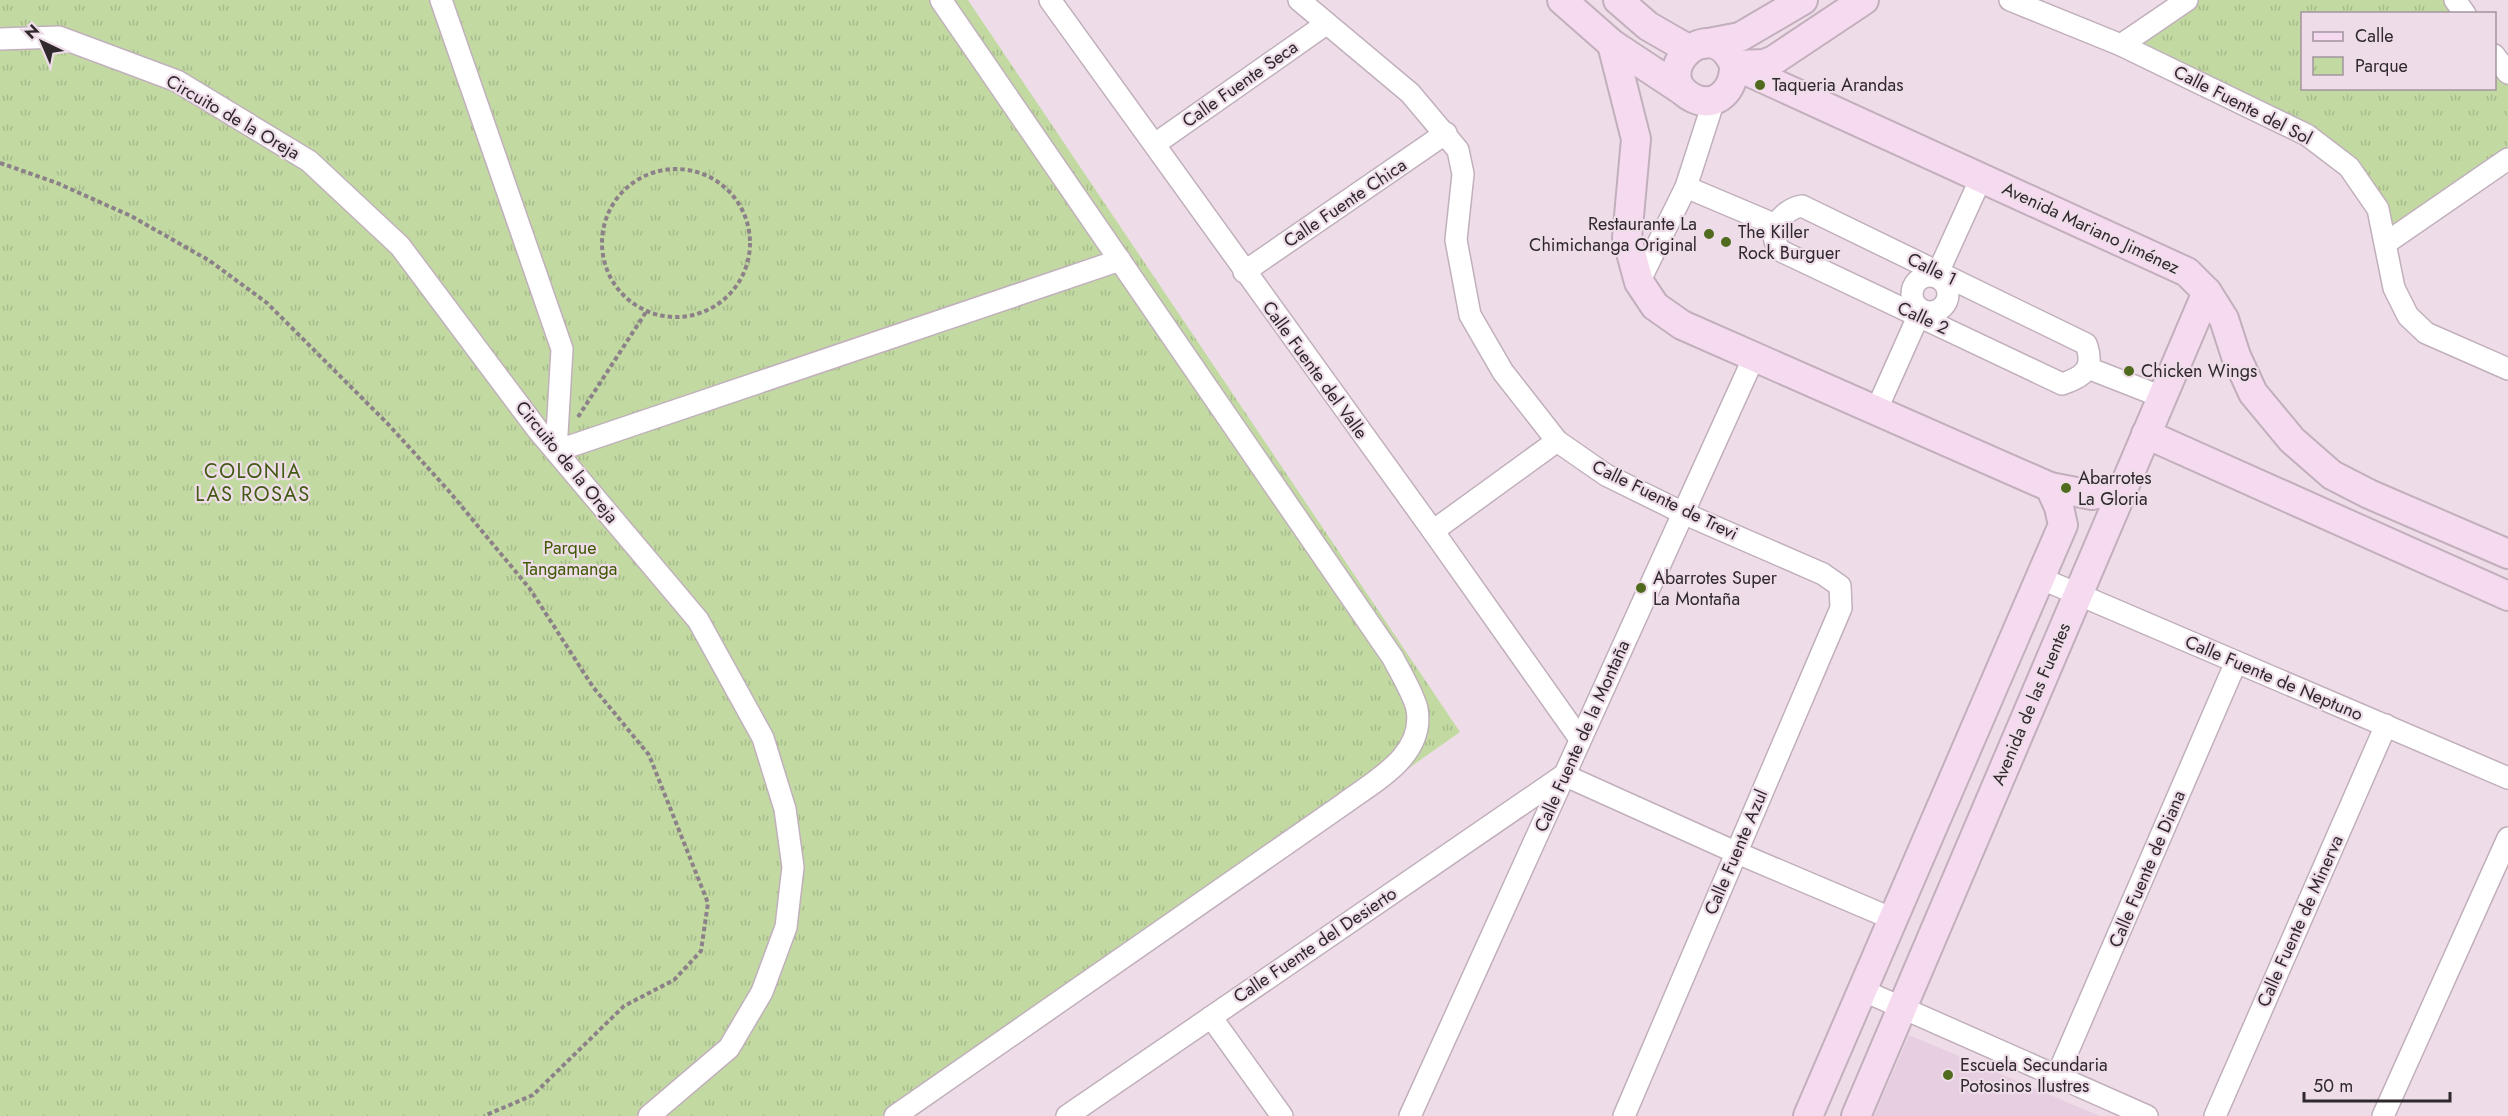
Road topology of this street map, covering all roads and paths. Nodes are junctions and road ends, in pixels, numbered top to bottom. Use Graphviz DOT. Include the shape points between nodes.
graph roads {
  1 [pos="441,0"];
  2 [pos="941,0"];
  3 [pos="1050,0"];
  4 [pos="1299,0"];
  5 [pos="1562,0"];
  6 [pos="1618,0"];
  7 [pos="1803,0"];
  8 [pos="1864,0"];
  9 [pos="2010,0"];
  10 [pos="2187,0"];
  11 [pos="1326,24"];
  12 [pos="0,39"];
  13 [pos="1612,44"];
  14 [pos="2121,45"];
  15 [pos="1696,46"];
  16 [pos="1784,54"];
  17 [pos="2496,58"];
  18 [pos="1734,65"];
  19 [pos="2508,73"];
  20 [pos="1683,91"];
  21 [pos="1801,95"];
  22 [pos="1714,100"];
  23 [pos="1446,133"];
  24 [pos="1155,144"];
  25 [pos="2508,159"];
  26 [pos="0,163"];
  27 [pos="1981,178"];
  28 [pos="1686,187"];
  29 [pos="1776,225"];
  30 [pos="2386,243"];
  31 [pos="1120,260"];
  32 [pos="1244,272"];
  33 [pos="1937,274"];
  34 [pos="1639,282"];
  35 [pos="2207,291"];
  36 [pos="646,312"];
  37 [pos="1920,313"];
  38 [pos="1754,357"];
  39 [pos="2088,368"];
  40 [pos="2508,369"];
  41 [pos="2162,397"];
  42 [pos="1876,411"];
  43 [pos="575,422"];
  44 [pos="2146,434"];
  45 [pos="1557,441"];
  46 [pos="556,452"];
  47 [pos="2050,487"];
  48 [pos="2123,489"];
  49 [pos="2369,494"];
  50 [pos="1683,513"];
  51 [pos="2355,526"];
  52 [pos="1433,531"];
  53 [pos="2508,554"];
  54 [pos="2040,578"];
  55 [pos="1840,586"];
  56 [pos="2078,594"];
  57 [pos="2508,597"];
  58 [pos="2236,662"];
  59 [pos="2386,725"];
  60 [pos="1580,740"];
  61 [pos="1564,775"];
  62 [pos="2508,777"];
  63 [pos="2508,838"];
  64 [pos="1735,852"];
  65 [pos="1893,919"];
  66 [pos="1862,990"];
  67 [pos="1902,1007"];
  68 [pos="1211,1017"];
  69 [pos="2057,1076"];
  70 [pos="1081,1112"];
  71 [pos="484,1116"];
  72 [pos="649,1116"];
  73 [pos="895,1116"];
  74 [pos="1282,1116"];
  75 [pos="1410,1116"];
  76 [pos="1624,1116"];
  77 [pos="1808,1116"];
  78 [pos="1856,1116"];
  79 [pos="2147,1116"];
  80 [pos="2215,1116"];
  81 [pos="2383,1116"];
  1 -- 46 [label="street" via="562,349"];
  2 -- 31 [label="street"];
  3 -- 24 [label="street, Calle Fuente del Valle"];
  4 -- 11 [label="street, Calle Fuente de Trevi"];
  5 -- 13 [label="street"];
  6 -- 15 [label="street, Avenida Mariano Jiménez" via="1648,26"];
  7 -- 15 [label="street" via="1740,37"];
  8 -- 16 [label="street"];
  9 -- 14 [label="street, Calle Fuente del Sol"];
  10 -- 14 [label="street"];
  11 -- 23 [label="street, Calle Fuente de Trevi" via="1410,93"];
  11 -- 24 [label="street, Calle Fuente Seca"];
  12 -- 46 [label="street, Circuito de la Oreja" via="59,37 177,81 309,161 400,246"];
  13 -- 20 [label="street"];
  13 -- 34 [label="street" via="1636,139 1627,238"];
  14 -- 30 [label="street, Calle Fuente del Sol" via="2307,135 2349,167 2378,209"];
  15 -- 18 [label="street, Avenida Mariano Jiménez" via="1719,46"];
  15 -- 20 [label="street" via="1678,64 1678,82"];
  16 -- 18 [label="street" via="1764,64"];
  16 -- 21 [label="street" via="1776,67 1778,78"];
  17 -- 19 [label="street"];
  18 -- 21 [label="street, Avenida Mariano Jiménez"];
  18 -- 22 [label="street" via="1732,83"];
  20 -- 22 [label="street" via="1696,100"];
  21 -- 27 [label="street, Avenida Mariano Jiménez"];
  22 -- 28 [label="street"];
  23 -- 32 [label="street, Calle Fuente Chica"];
  23 -- 45 [label="street, Calle Fuente de Trevi" via="1458,150 1463,174 1456,240 1470,315 1503,372"];
  24 -- 32 [label="street, Calle Fuente del Valle"];
  25 -- 30 [label="street"];
  26 -- 71 [label="path" via="131,216 210,261 267,303 448,490 530,589 593,687 649,755 708,903 701,951 674,980 624,1005 533,1095"];
  27 -- 33 [label="street, Avenida Mariano Jiménez"];
  27 -- 35 [label="street, Avenida Mariano Jiménez" via="2187,272"];
  28 -- 29 [label="street"];
  28 -- 34 [label="street"];
  29 -- 33 [label="street, Calle 1" via="1792,207 1802,206"];
  29 -- 37 [label="street, Calle 2" via="1776,246 1781,251"];
  30 -- 40 [label="street, Calle Fuente del Sol" via="2394,288 2408,316 2426,333"];
  31 -- 46 [label="street"];
  31 -- 73 [label="street" via="1393,658 1417,708 1417,735 1399,763 1345,803"];
  32 -- 52 [label="street, Calle Fuente del Valle"];
  33 -- 37 [label="street" via="1924,276 1912,289 1913,302"];
  33 -- 39 [label="street, Calle 1" via="2086,344 2091,356"];
  34 -- 38 [label="street" via="1655,306 1682,325"];
  35 -- 41 [label="street, Avenida de las Fuentes"];
  35 -- 49 [label="street, Avenida Mariano Jiménez" via="2224,319 2253,393 2292,440 2332,475"];
  36 -- 36 [label="path" via="669,318 693,316 715,307 734,291 746,271 750,235 740,202 723,184 703,172 678,168 652,172 630,184 613,203 603,227 602,253 609,277 625,297"];
  36 -- 43 [label="path"];
  37 -- 39 [label="street, Calle 2" via="2062,384 2079,379"];
  37 -- 42 [label="street"];
  38 -- 42 [label="street"];
  38 -- 50 [label="street, Calle Fuente de la Montaña"];
  39 -- 41 [label="street"];
  41 -- 44 [label="street, Avenida de las Fuentes"];
  42 -- 47 [label="street"];
  44 -- 48 [label="street, Avenida de las Fuentes"];
  44 -- 51 [label="street"];
  45 -- 50 [label="street, Calle Fuente de Trevi" via="1606,475"];
  45 -- 52 [label="street"];
  46 -- 72 [label="street, Circuito de la Oreja" via="698,620 763,738 785,809 792,856 786,927 762,992 729,1048"];
  47 -- 48 [label="street" via="2092,495"];
  47 -- 54 [label="street" via="2063,525"];
  48 -- 56 [label="street, Avenida de las Fuentes"];
  49 -- 51 [label="street"];
  49 -- 53 [label="street, Avenida Mariano Jiménez"];
  50 -- 55 [label="street, Calle Fuente de Trevi" via="1823,574"];
  50 -- 60 [label="street, Calle Fuente de la Montaña"];
  51 -- 57 [label="street"];
  52 -- 60 [label="street, Calle Fuente del Valle"];
  54 -- 56 [label="street, Calle Fuente de Neptuno"];
  54 -- 65 [label="street"];
  55 -- 64 [label="street, Calle Fuente Azul" via="1840,608"];
  56 -- 58 [label="street, Calle Fuente de Neptuno"];
  56 -- 67 [label="street, Avenida de las Fuentes"];
  58 -- 59 [label="street, Calle Fuente de Neptuno"];
  58 -- 69 [label="street, Calle Fuente de Diana"];
  59 -- 62 [label="street, Calle Fuente de Neptuno"];
  59 -- 80 [label="street, Calle Fuente de Minerva"];
  60 -- 61 [label="street, Calle Fuente de la Montaña"];
  61 -- 64 [label="street"];
  61 -- 68 [label="street, Calle Fuente del Desierto"];
  61 -- 75 [label="street, Calle Fuente de la Montaña"];
  63 -- 81 [label="street"];
  64 -- 65 [label="street"];
  64 -- 76 [label="street, Calle Fuente Azul"];
  65 -- 66 [label="street"];
  66 -- 67 [label="street"];
  66 -- 77 [label="street"];
  67 -- 69 [label="street"];
  67 -- 78 [label="street, Avenida de las Fuentes"];
  68 -- 70 [label="street, Calle Fuente del Desierto"];
  68 -- 74 [label="street"];
  69 -- 79 [label="street"];
}
